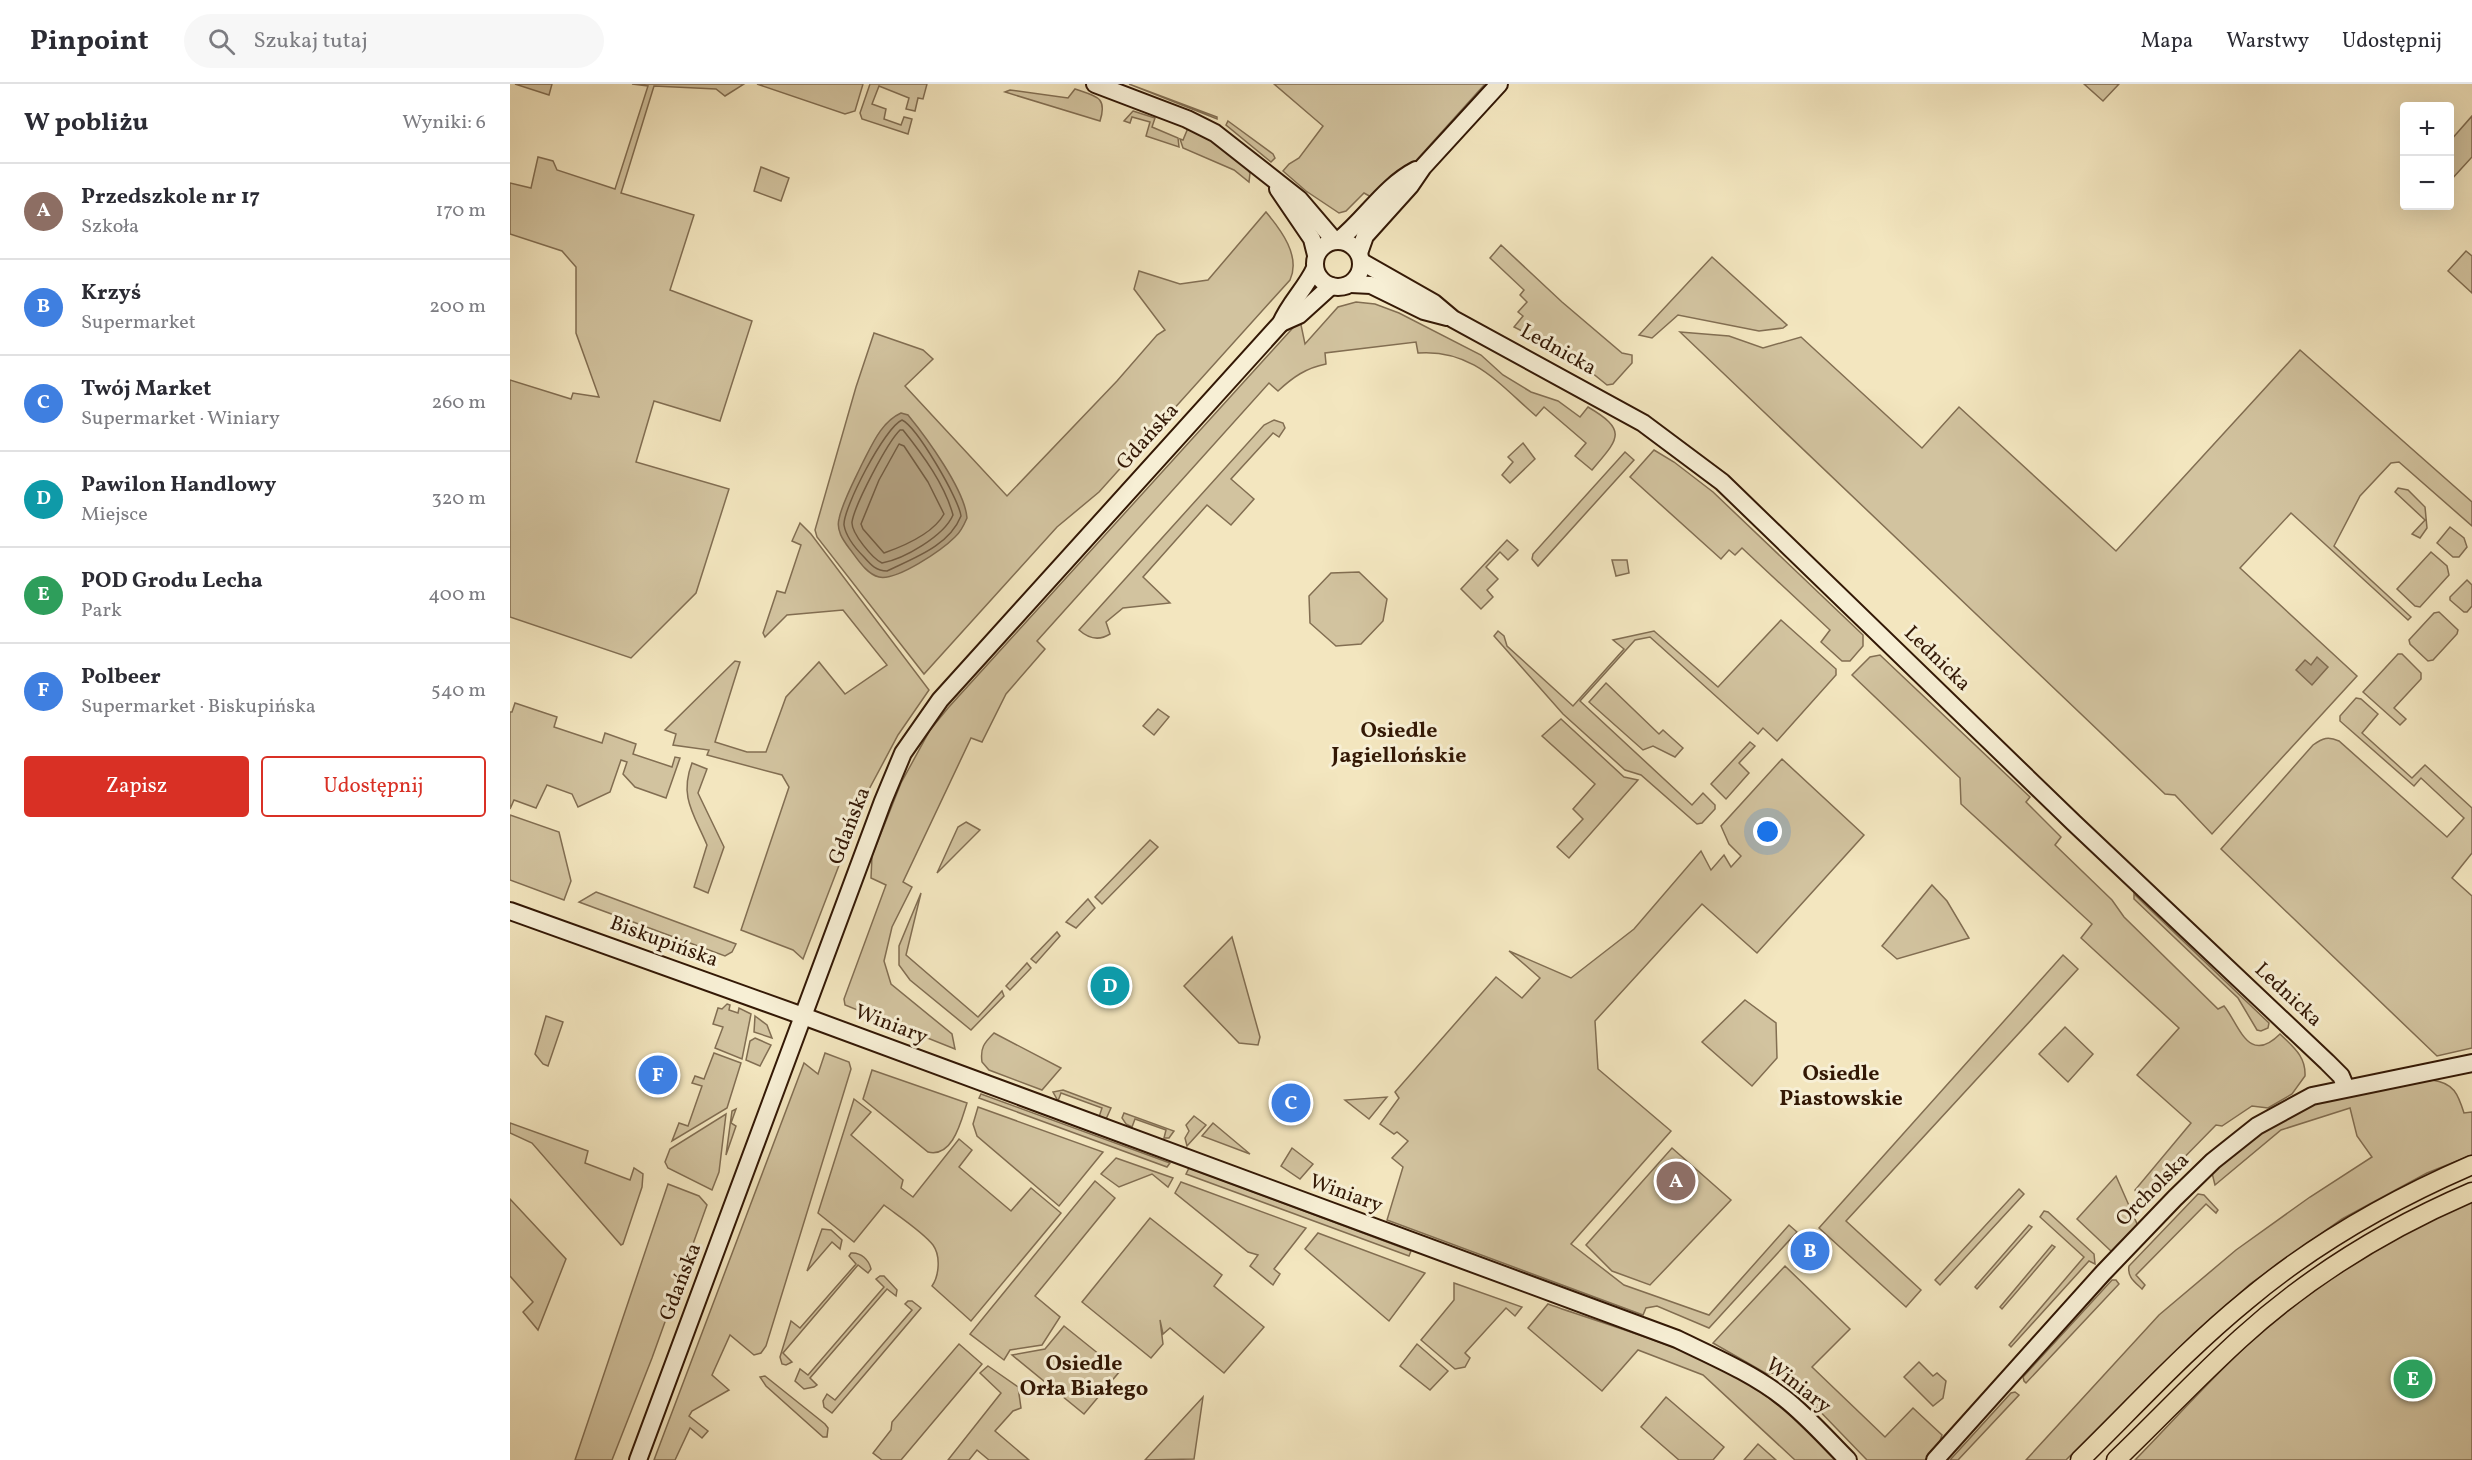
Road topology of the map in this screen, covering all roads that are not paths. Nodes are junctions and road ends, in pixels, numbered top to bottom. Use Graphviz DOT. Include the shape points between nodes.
graph roads {
  1 [pos="1095,84"];
  2 [pos="1499,84"];
  3 [pos="1423,167"];
  4 [pos="1268,176"];
  5 [pos="1336,240"];
  6 [pos="1361,257"];
  7 [pos="1316,262"];
  8 [pos="1351,284"];
  9 [pos="1331,286"];
  10 [pos="1453,319"];
  11 [pos="1281,323"];
  12 [pos="510,911"];
  13 [pos="803,1016"];
  14 [pos="2472,1063"];
  15 [pos="2346,1088"];
  16 [pos="2472,1165"];
  17 [pos="2472,1192"];
  18 [pos="639,1457"];
  19 [pos="1848,1460"];
  20 [pos="1935,1460"];
  21 [pos="2080,1460"];
  22 [pos="2116,1460"];
  1 -- 4 [label="street" via="1215,133"];
  2 -- 3 [label="street"];
  3 -- 5 [label="street" via="1406,176"];
  3 -- 6 [label="street" via="1365,236"];
  4 -- 5 [label="street" via="1299,199"];
  4 -- 7 [label="street" via="1312,240"];
  5 -- 6 [label="street" via="1352,244"];
  5 -- 7 [label="street" via="1323,245"];
  6 -- 8 [label="street" via="1359,274"];
  6 -- 10 [label="street, Lednicka"];
  7 -- 9 [label="street" via="1320,279"];
  7 -- 11 [label="street, Gdańska"];
  8 -- 9 [label="street"];
  8 -- 10 [label="street, Lednicka" via="1371,285 1424,311"];
  9 -- 11 [label="street, Gdańska" via="1299,315"];
  10 -- 15 [label="street, Lednicka" via="1643,423 1722,482 2327,1062"];
  11 -- 13 [label="street, Gdańska" via="921,725 903,753 883,801"];
  12 -- 13 [label="street, Biskupińska"];
  13 -- 18 [label="street, Gdańska"];
  13 -- 19 [label="street, Winiary" via="1677,1340 1725,1362 1784,1398"];
  14 -- 15 [label="street, Orcholska"];
  15 -- 20 [label="street, Orcholska" via="2291,1105 2256,1126 2207,1167 2103,1273"];
  16 -- 21 [label="main road" via="2380,1209 2289,1267 2194,1347"];
  17 -- 22 [label="main road" via="2385,1235 2300,1290 2242,1337"];
}
